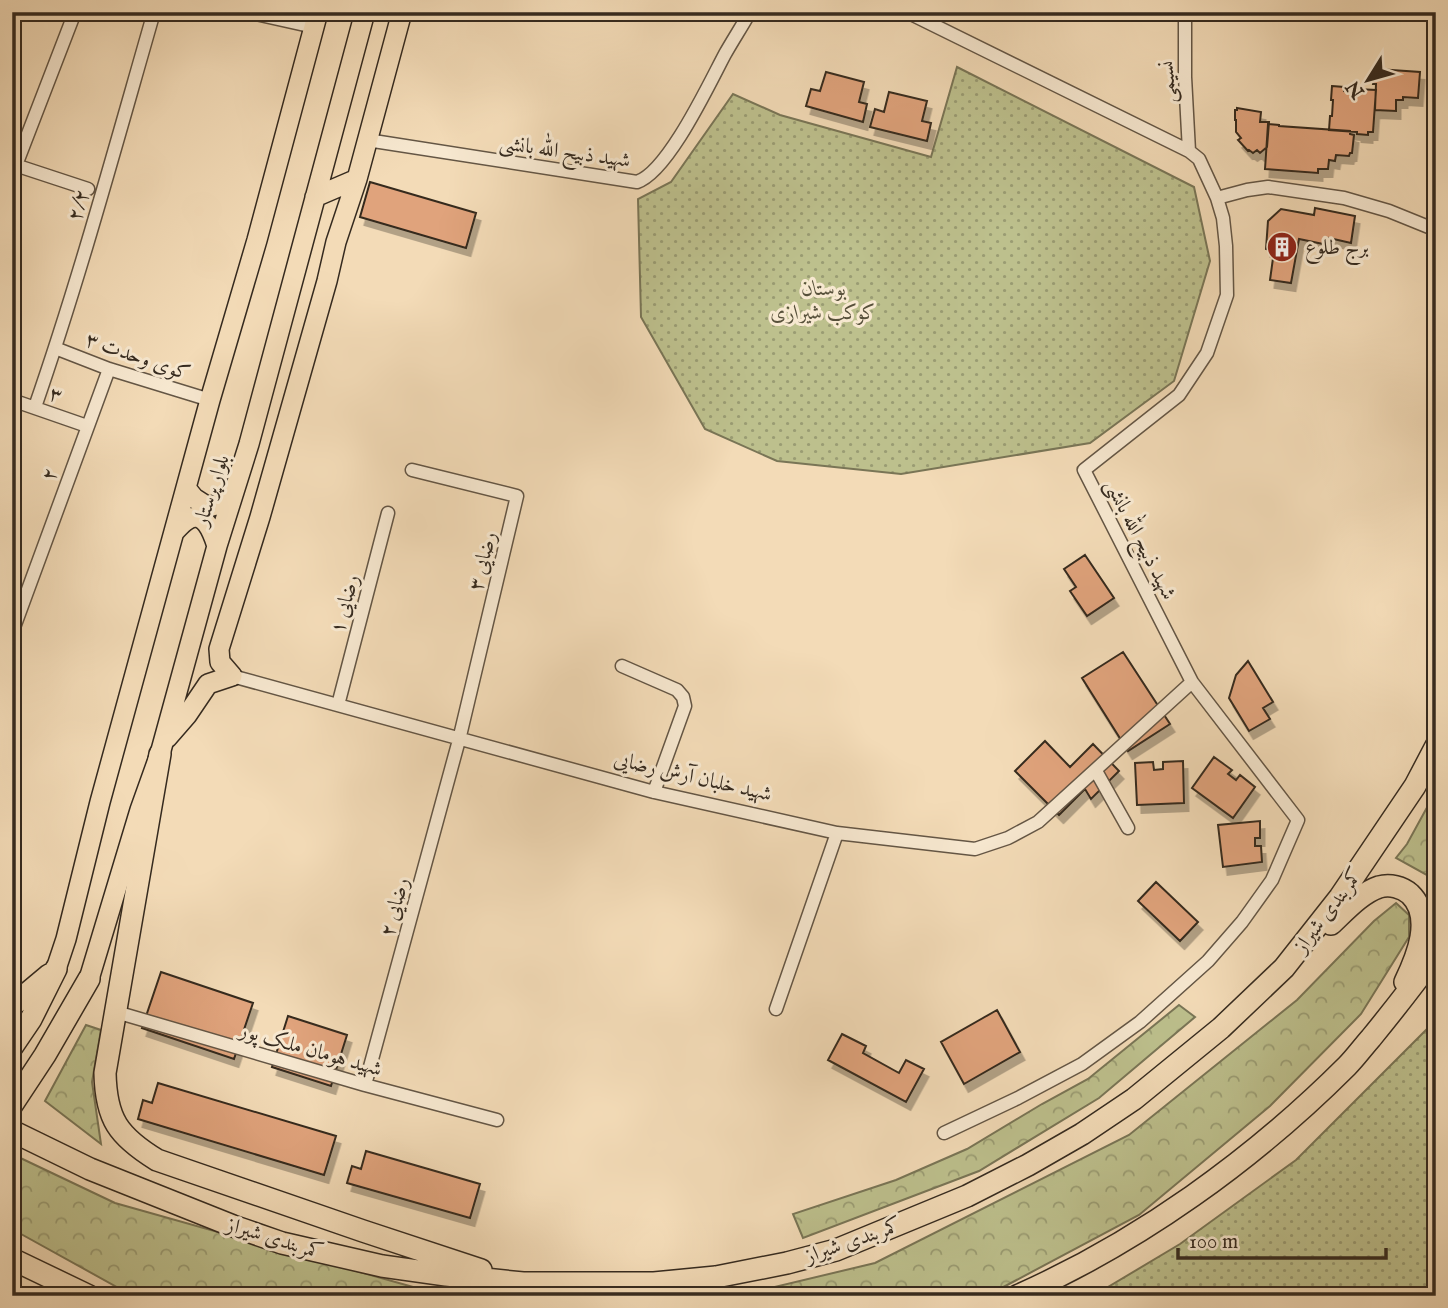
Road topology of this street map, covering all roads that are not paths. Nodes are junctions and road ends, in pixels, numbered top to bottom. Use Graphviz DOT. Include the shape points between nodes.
graph roads {
  1 [pos="75,12"];
  2 [pos="154,12"];
  3 [pos="247,12"];
  4 [pos="365,12"];
  5 [pos="402,12"];
  6 [pos="750,12"];
  7 [pos="907,12"];
  8 [pos="1185,12"];
  9 [pos="316,20"];
  10 [pos="368,140"];
  11 [pos="1189,151"];
  12 [pos="14,164"];
  13 [pos="357,179"];
  14 [pos="88,189"];
  15 [pos="1217,198"];
  16 [pos="313,203"];
  17 [pos="1436,230"];
  18 [pos="336,242"];
  19 [pos="55,348"];
  20 [pos="109,369"];
  21 [pos="12,400"];
  22 [pos="210,400"];
  23 [pos="35,407"];
  24 [pos="87,426"];
  25 [pos="1436,445"];
  26 [pos="1436,452"];
  27 [pos="412,470"];
  28 [pos="186,488"];
  29 [pos="232,498"];
  30 [pos="388,513"];
  31 [pos="174,532"];
  32 [pos="217,547"];
  33 [pos="12,633"];
  34 [pos="622,666"];
  35 [pos="232,676"];
  36 [pos="1192,682"];
  37 [pos="338,705"];
  38 [pos="459,740"];
  39 [pos="1436,746"];
  40 [pos="162,748"];
  41 [pos="1096,771"];
  42 [pos="654,792"];
  43 [pos="1128,828"];
  44 [pos="837,834"];
  45 [pos="1436,954"];
  46 [pos="1284,968"];
  47 [pos="56,969"];
  48 [pos="89,979"];
  49 [pos="12,1006"];
  50 [pos="776,1009"];
  51 [pos="116,1013"];
  52 [pos="1382,1024"];
  53 [pos="12,1047"];
  54 [pos="365,1085"];
  55 [pos="12,1104"];
  56 [pos="497,1120"];
  57 [pos="12,1131"];
  58 [pos="944,1133"];
  59 [pos="12,1259"];
  60 [pos="523,1283"];
  61 [pos="89,1296"];
  62 [pos="1017,1296"];
  1 -- 12 [label="street"];
  2 -- 19 [label="street, ۲/۲"];
  3 -- 9 [label="street"];
  4 -- 16 [label="main road, بلوار پرستار"];
  5 -- 10 [label="main road"];
  6 -- 10 [label="street, شهید ذبیح الله بانشی" via="676,143 645,179 637,182"];
  7 -- 11 [label="street, شهید ذبیح الله بانشی"];
  8 -- 11 [label="street, نسیمی"];
  9 -- 22 [label="main road, بلوار پرستار"];
  10 -- 13 [label="main road"];
  11 -- 15 [label="street, شهید ذبیح الله بانشی" via="1199,159"];
  12 -- 14 [label="street"];
  13 -- 16 [label="main road"];
  13 -- 18 [label="main road"];
  15 -- 17 [label="street" via="1268,187 1344,198"];
  15 -- 36 [label="street, شهید ذبیح الله بانشی" via="1226,246 1227,295 1207,353 1179,395 1084,470"];
  16 -- 18 [label="main road"];
  16 -- 29 [label="main road, بلوار پرستار"];
  18 -- 35 [label="main road" via="219,649 220,662"];
  19 -- 20 [label="street, کوی وحدت ۳"];
  19 -- 23 [label="street, ۲/۲"];
  20 -- 22 [label="street, کوی وحدت ۳"];
  20 -- 24 [label="street, ۲"];
  21 -- 23 [label="street, ۳"];
  22 -- 28 [label="main road, بلوار پرستار"];
  23 -- 24 [label="street, ۳"];
  24 -- 33 [label="street, ۲"];
  25 -- 26 [label="street"];
  27 -- 38 [label="street, رضایی ۳" via="517,496"];
  28 -- 29 [label="main road" via="208,507"];
  28 -- 31 [label="main road, بلوار پرستار"];
  29 -- 32 [label="main road, بلوار پرستار"];
  30 -- 37 [label="street, رضایی ۱"];
  31 -- 32 [label="main road" via="193,518 200,519 212,531"];
  31 -- 47 [label="main road, بلوار پرستار"];
  32 -- 40 [label="main road, بلوار پرستار"];
  34 -- 42 [label="street" via="677,690 683,697 685,706"];
  35 -- 37 [label="street, شهید خلبان آرش رضایی"];
  35 -- 40 [label="main road" via="208,684"];
  36 -- 41 [label="street, شهید خلبان آرش رضایی"];
  36 -- 58 [label="street, شهید ذبیح الله بانشی" via="1298,820 1272,880 1208,961 1140,1022 1082,1064"];
  37 -- 38 [label="street, شهید خلبان آرش رضایی"];
  38 -- 42 [label="street, شهید خلبان آرش رضایی"];
  38 -- 54 [label="street, رضایی ۲"];
  39 -- 46 [label="highway, کمربندی شیراز" via="1415,786 1348,886"];
  40 -- 48 [label="main road, بلوار پرستار"];
  40 -- 51 [label="highway"];
  41 -- 43 [label="street"];
  41 -- 44 [label="street, شهید خلبان آرش رضایی" via="1038,822 975,849"];
  42 -- 44 [label="street, شهید خلبان آرش رضایی"];
  44 -- 50 [label="street"];
  45 -- 52 [label="highway"];
  46 -- 52 [label="highway" via="1370,891 1382,886 1405,890 1420,907 1422,930 1413,965"];
  46 -- 60 [label="highway, کمربندی شیراز" via="1221,1028 1134,1099 1021,1169 907,1222 836,1250 716,1277 654,1283"];
  47 -- 49 [label="highway"];
  47 -- 53 [label="highway"];
  48 -- 55 [label="highway"];
  51 -- 54 [label="street, شهید هومان ملک پور"];
  51 -- 60 [label="highway" via="105,1073 109,1111 117,1126 142,1150 158,1160"];
  52 -- 62 [label="highway" via="1348,1065 1275,1132 1179,1206 1061,1276"];
  54 -- 56 [label="street, شهید هومان ملک پور"];
  57 -- 60 [label="highway, کمربندی شیراز" via="90,1170 282,1243 382,1266"];
  59 -- 61 [label="highway"];
}
